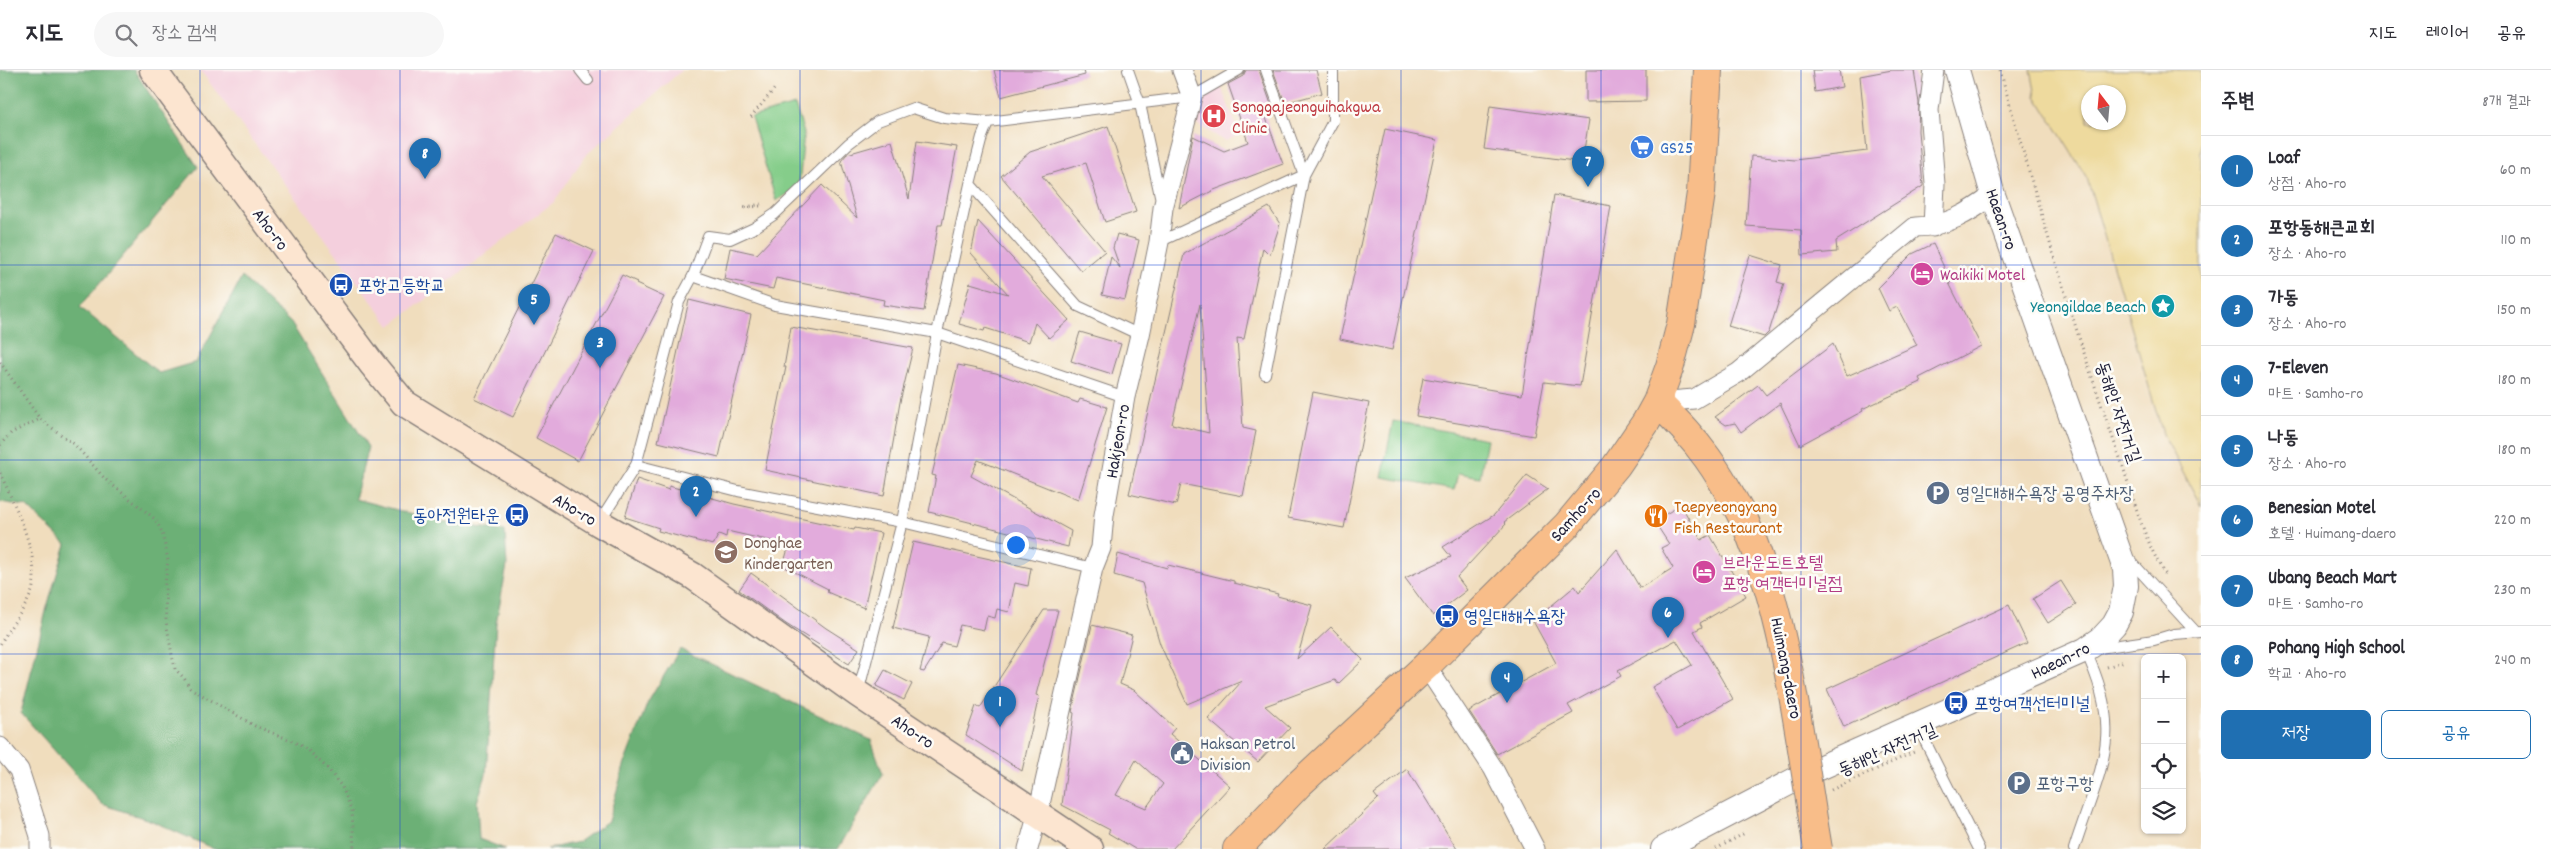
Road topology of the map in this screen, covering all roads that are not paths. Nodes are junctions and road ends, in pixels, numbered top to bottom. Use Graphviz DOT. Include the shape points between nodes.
graph roads {
  1 [pos="153,70"];
  2 [pos="580,70"];
  3 [pos="1128,70"];
  4 [pos="1182,70"];
  5 [pos="1238,70"];
  6 [pos="1266,70"];
  7 [pos="1333,70"];
  8 [pos="1708,70"];
  9 [pos="1934,70"];
  10 [pos="1957,70"];
  11 [pos="588,80"];
  12 [pos="1192,97"];
  13 [pos="1140,104"];
  14 [pos="988,122"];
  15 [pos="1304,175"];
  16 [pos="970,184"];
  17 [pos="1993,195"];
  18 [pos="1163,208"];
  19 [pos="1933,227"];
  20 [pos="1159,242"];
  21 [pos="693,276"];
  22 [pos="937,333"];
  23 [pos="1140,335"];
  24 [pos="1265,374"];
  25 [pos="1125,397"];
  26 [pos="1657,402"];
  27 [pos="636,465"];
  28 [pos="902,522"];
  29 [pos="599,523"];
  30 [pos="2120,549"];
  31 [pos="1093,568"];
  32 [pos="2198,632"];
  33 [pos="2084,650"];
  34 [pos="1426,666"];
  35 [pos="858,694"];
  36 [pos="1917,724"];
  37 [pos="0,747"];
  38 [pos="1038,813"];
  39 [pos="2082,822"];
  40 [pos="40,849"];
  41 [pos="1028,849"];
  42 [pos="1090,849"];
  43 [pos="1237,849"];
  44 [pos="1535,849"];
  45 [pos="1663,849"];
  46 [pos="1818,849"];
  47 [pos="1979,849"];
  48 [pos="2074,849"];
  49 [pos="2083,849"];
  1 -- 29 [label="main road, Aho-ro" via="404,403"];
  2 -- 11 [label="lane"];
  3 -- 13 [label="lane"];
  4 -- 12 [label="street"];
  5 -- 12 [label="lane"];
  6 -- 15 [label="lane"];
  7 -- 15 [label="lane" via="1333,121"];
  8 -- 26 [label="main road, Samho-ro" via="1701,193 1693,250 1681,324"];
  9 -- 19 [label="street" via="1929,110 1935,184"];
  10 -- 17 [label="street, Haean-ro"];
  12 -- 13 [label="lane"];
  12 -- 18 [label="street, Hakjeon-ro"];
  13 -- 14 [label="lane"];
  13 -- 18 [label="lane"];
  14 -- 16 [label="lane"];
  14 -- 21 [label="lane" via="944,118 913,108 878,121 848,144 775,214 730,239 708,236"];
  15 -- 20 [label="lane"];
  15 -- 24 [label="lane"];
  16 -- 22 [label="lane"];
  16 -- 23 [label="lane" via="1078,306"];
  17 -- 19 [label="street" via="1967,215"];
  17 -- 30 [label="street, Haean-ro"];
  18 -- 20 [label="street, Hakjeon-ro"];
  19 -- 26 [label="street" via="1915,228 1738,374 1694,399"];
  20 -- 23 [label="street, Hakjeon-ro"];
  21 -- 22 [label="lane" via="775,305"];
  21 -- 27 [label="lane" via="679,302"];
  22 -- 25 [label="lane"];
  22 -- 28 [label="lane"];
  23 -- 25 [label="street, Hakjeon-ro"];
  25 -- 31 [label="street, Hakjeon-ro" via="1101,548"];
  26 -- 34 [label="main road, Samho-ro" via="1595,494"];
  26 -- 46 [label="main road, Huimang-daero, bridge" via="1708,456 1745,522 1762,564 1780,626"];
  27 -- 28 [label="lane" via="738,491"];
  27 -- 29 [label="lane"];
  28 -- 31 [label="lane"];
  28 -- 35 [label="lane"];
  29 -- 35 [label="main road, Aho-ro" via="693,576"];
  30 -- 32 [label="lane"];
  30 -- 33 [label="street, Haean-ro" via="2126,586 2121,612 2108,632"];
  31 -- 38 [label="street, Hakjeon-ro"];
  32 -- 33 [label="lane"];
  33 -- 36 [label="street, Haean-ro"];
  33 -- 39 [label="lane" via="2095,671 2107,716 2107,735 2101,772"];
  34 -- 43 [label="main road, Samho-ro" via="1298,784"];
  34 -- 44 [label="street" via="1493,768"];
  35 -- 38 [label="main road, Aho-ro"];
  36 -- 45 [label="street, Haean-ro" via="1779,787"];
  36 -- 47 [label="lane"];
  37 -- 40 [label="street" via="19,770 40,836"];
  38 -- 41 [label="street, Hakjeon-ro"];
  38 -- 42 [label="main road, Aho-ro"];
  39 -- 48 [label="lane"];
  39 -- 49 [label="lane"];
}
